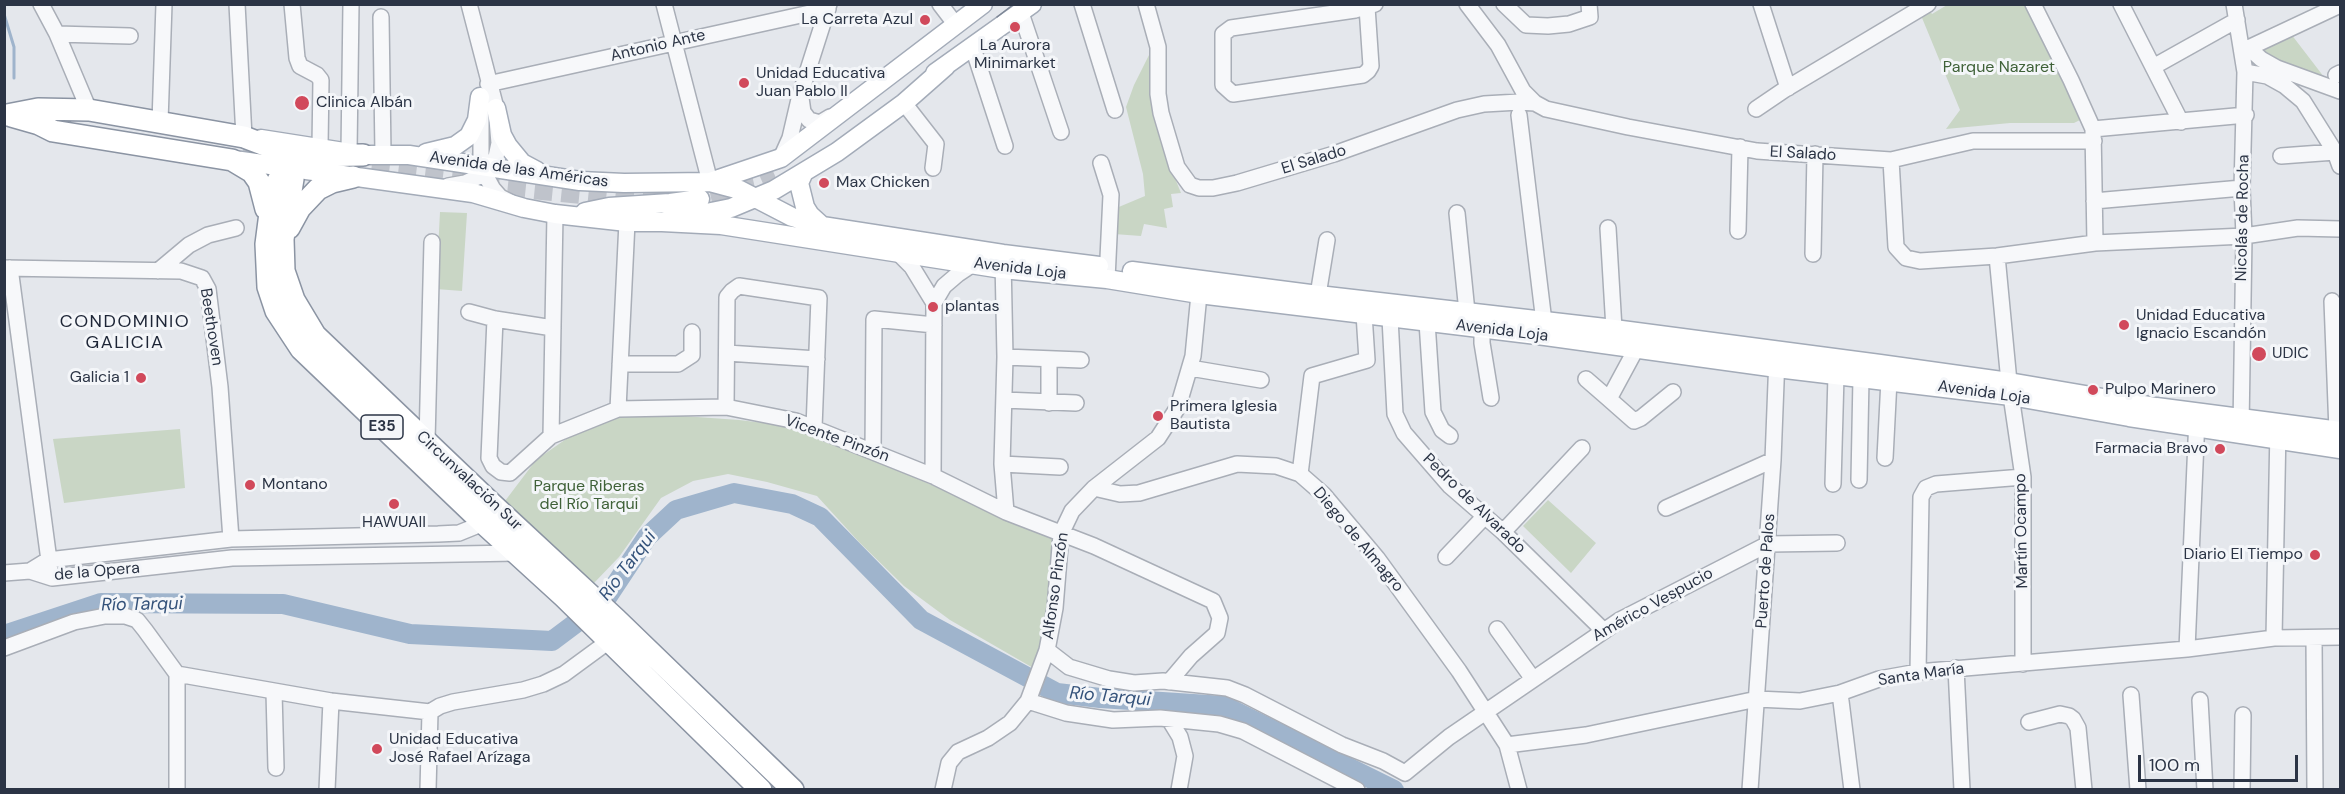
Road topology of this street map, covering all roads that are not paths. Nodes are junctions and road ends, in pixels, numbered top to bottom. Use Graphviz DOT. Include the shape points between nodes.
graph roads {
  1 [pos="41,4"];
  2 [pos="164,4"];
  3 [pos="237,4"];
  4 [pos="292,4"];
  5 [pos="351,4"];
  6 [pos="664,4"];
  7 [pos="940,4"];
  8 [pos="984,4"];
  9 [pos="1082,4"];
  10 [pos="1146,4"];
  11 [pos="1467,4"];
  12 [pos="1504,4"];
  13 [pos="1761,4"];
  14 [pos="1928,4"];
  15 [pos="2033,4"];
  16 [pos="2121,4"];
  17 [pos="469,5"];
  18 [pos="2340,5"];
  19 [pos="1371,6"];
  20 [pos="828,7"];
  21 [pos="1026,9"];
  22 [pos="2236,9"];
  23 [pos="1589,11"];
  24 [pos="381,17"];
  25 [pos="956,25"];
  26 [pos="57,34"];
  27 [pos="130,36"];
  28 [pos="673,42"];
  29 [pos="973,48"];
  30 [pos="2246,50"];
  31 [pos="946,66"];
  32 [pos="2153,67"];
  33 [pos="2246,72"];
  34 [pos="1788,88"];
  35 [pos="484,91"];
  36 [pos="2340,91"];
  37 [pos="800,95"];
  38 [pos="904,103"];
  39 [pos="1535,103"];
  40 [pos="848,107"];
  41 [pos="496,108"];
  42 [pos="1756,109"];
  43 [pos="89,110"];
  44 [pos="1115,110"];
  45 [pos="6,115"];
  46 [pos="1520,115"];
  47 [pos="2246,115"];
  48 [pos="39,116"];
  49 [pos="160,122"];
  50 [pos="2181,122"];
  51 [pos="1061,132"];
  52 [pos="2093,135"];
  53 [pos="320,146"];
  54 [pos="1005,146"];
  55 [pos="1740,147"];
  56 [pos="240,149"];
  57 [pos="365,154"];
  58 [pos="1815,154"];
  59 [pos="410,155"];
  60 [pos="2281,156"];
  61 [pos="2338,159"];
  62 [pos="1891,160"];
  63 [pos="1101,163"];
  64 [pos="290,168"];
  65 [pos="933,168"];
  66 [pos="485,169"];
  67 [pos="776,169"];
  68 [pos="803,174"];
  69 [pos="547,176"];
  70 [pos="353,177"];
  71 [pos="710,182"];
  72 [pos="426,185"];
  73 [pos="2242,188"];
  74 [pos="755,197"];
  75 [pos="700,199"];
  76 [pos="2094,201"];
  77 [pos="524,208"];
  78 [pos="1457,213"];
  79 [pos="563,215"];
  80 [pos="267,222"];
  81 [pos="627,222"];
  82 [pos="662,222"];
  83 [pos="822,226"];
  84 [pos="236,228"];
  85 [pos="1608,228"];
  86 [pos="2340,229"];
  87 [pos="1738,231"];
  88 [pos="2244,236"];
  89 [pos="283,239"];
  90 [pos="1327,240"];
  91 [pos="432,242"];
  92 [pos="2095,243"];
  93 [pos="899,254"];
  94 [pos="1813,254"];
  95 [pos="1997,255"];
  96 [pos="1003,261"];
  97 [pos="973,264"];
  98 [pos="7,268"];
  99 [pos="158,271"];
  100 [pos="1108,273"];
  101 [pos="1200,288"];
  102 [pos="1318,295"];
  103 [pos="2332,301"];
  104 [pos="934,303"];
  105 [pos="469,312"];
  106 [pos="1467,312"];
  107 [pos="1364,314"];
  108 [pos="1390,318"];
  109 [pos="495,319"];
  110 [pos="1427,322"];
  111 [pos="1544,322"];
  112 [pos="934,325"];
  113 [pos="553,328"];
  114 [pos="1482,328"];
  115 [pos="1614,329"];
  116 [pos="692,332"];
  117 [pos="1636,349"];
  118 [pos="727,353"];
  119 [pos="1005,357"];
  120 [pos="817,358"];
  121 [pos="1049,359"];
  122 [pos="1081,360"];
  123 [pos="1777,360"];
  124 [pos="620,364"];
  125 [pos="1190,368"];
  126 [pos="1836,375"];
  127 [pos="1861,378"];
  128 [pos="1261,380"];
  129 [pos="1586,380"];
  130 [pos="1888,381"];
  131 [pos="2010,389"];
  132 [pos="1673,392"];
  133 [pos="1491,398"];
  134 [pos="1609,399"];
  135 [pos="1004,400"];
  136 [pos="1048,403"];
  137 [pos="1077,403"];
  138 [pos="726,407"];
  139 [pos="618,409"];
  140 [pos="2197,419"];
  141 [pos="2240,425"];
  142 [pos="814,428"];
  143 [pos="2278,431"];
  144 [pos="551,436"];
  145 [pos="1450,436"];
  146 [pos="2339,437"];
  147 [pos="427,441"];
  148 [pos="1582,448"];
  149 [pos="873,451"];
  150 [pos="1886,458"];
  151 [pos="1773,460"];
  152 [pos="1002,464"];
  153 [pos="1060,466"];
  154 [pos="1300,474"];
  155 [pos="933,476"];
  156 [pos="2023,477"];
  157 [pos="1859,480"];
  158 [pos="1833,484"];
  159 [pos="1094,488"];
  160 [pos="1666,508"];
  161 [pos="1006,512"];
  162 [pos="503,513"];
  163 [pos="1485,516"];
  164 [pos="484,524"];
  165 [pos="1503,532"];
  166 [pos="1061,534"];
  167 [pos="231,539"];
  168 [pos="1837,543"];
  169 [pos="1768,544"];
  170 [pos="517,553"];
  171 [pos="1446,557"];
  172 [pos="48,560"];
  173 [pos="30,571"];
  174 [pos="4,573"];
  175 [pos="52,578"];
  176 [pos="569,589"];
  177 [pos="1497,629"];
  178 [pos="1603,630"];
  179 [pos="2340,637"];
  180 [pos="605,638"];
  181 [pos="2274,638"];
  182 [pos="2314,638"];
  183 [pos="4,648"];
  184 [pos="2187,649"];
  185 [pos="1047,650"];
  186 [pos="2023,664"];
  187 [pos="1956,668"];
  188 [pos="1918,672"];
  189 [pos="177,674"];
  190 [pos="1533,679"];
  191 [pos="1169,682"];
  192 [pos="274,692"];
  193 [pos="1840,693"];
  194 [pos="1031,695"];
  195 [pos="2131,695"];
  196 [pos="1757,699"];
  197 [pos="2200,700"];
  198 [pos="332,701"];
  199 [pos="430,712"];
  200 [pos="1486,713"];
  201 [pos="2242,715"];
  202 [pos="1169,719"];
  203 [pos="2029,722"];
  204 [pos="1507,745"];
  205 [pos="276,768"];
  206 [pos="177,789"];
  207 [pos="327,789"];
  208 [pos="428,789"];
  209 [pos="761,789"];
  210 [pos="793,789"];
  211 [pos="943,789"];
  212 [pos="1179,789"];
  213 [pos="1357,789"];
  214 [pos="1519,789"];
  215 [pos="1750,789"];
  216 [pos="1852,789"];
  217 [pos="1962,789"];
  218 [pos="2084,789"];
  219 [pos="2138,789"];
  220 [pos="2205,789"];
  221 [pos="2242,789"];
  222 [pos="2315,789"];
  1 -- 26 [label="street"];
  2 -- 49 [label="street"];
  3 -- 56 [label="street"];
  4 -- 53 [label="street" via="300,66 321,80"];
  5 -- 57 [label="street"];
  6 -- 28 [label="street"];
  7 -- 25 [label="street"];
  8 -- 25 [label="main road, Avenida de las Américas"];
  8 -- 67 [label="main road, Avenida de las Américas" via="864,110 813,148"];
  9 -- 44 [label="street"];
  10 -- 39 [label="street, El Salado" via="1158,47 1160,109 1177,167 1195,187 1213,188 1334,154 1472,106"];
  11 -- 39 [label="street" via="1498,45 1523,92"];
  12 -- 23 [label="street" via="1526,25 1559,25"];
  13 -- 34 [label="street"];
  14 -- 34 [label="street"];
  15 -- 52 [label="street" via="2072,80"];
  16 -- 32 [label="street"];
  17 -- 35 [label="street"];
  18 -- 30 [label="street"];
  19 -- 19 [label="street" via="1231,28 1223,34 1222,85 1233,94 1363,75 1371,66"];
  20 -- 28 [label="street, Antonio Ante"];
  20 -- 37 [label="street"];
  21 -- 29 [label="main road, Avenida de las Américas"];
  21 -- 51 [label="street"];
  22 -- 30 [label="street, Nicolás de Rocha"];
  22 -- 32 [label="street"];
  24 -- 57 [label="street"];
  25 -- 40 [label="main road, Avenida de las Américas"];
  26 -- 27 [label="street"];
  26 -- 43 [label="street"];
  28 -- 35 [label="street, Antonio Ante"];
  28 -- 71 [label="street"];
  29 -- 31 [label="main road, Avenida de las Américas"];
  29 -- 54 [label="street"];
  30 -- 33 [label="street, Nicolás de Rocha"];
  30 -- 36 [label="street" via="2277,68"];
  31 -- 38 [label="main road, Avenida de las Américas"];
  31 -- 67 [label="main road, Avenida de las Américas" via="816,156"];
  32 -- 50 [label="street"];
  33 -- 47 [label="street, Nicolás de Rocha"];
  33 -- 61 [label="street" via="2267,76 2303,101"];
  34 -- 42 [label="street"];
  35 -- 41 [label="street"];
  35 -- 59 [label="main road" via="469,136 455,147"];
  35 -- 66 [label="street"];
  37 -- 40 [label="street" via="802,112 809,120 820,123"];
  37 -- 67 [label="street" via="790,138"];
  38 -- 65 [label="street" via="936,144"];
  38 -- 68 [label="main road, Avenida de las Américas"];
  39 -- 55 [label="street, El Salado" via="1628,128"];
  40 -- 67 [label="main road, Avenida de las Américas"];
  41 -- 66 [label="street" via="499,143 496,157"];
  41 -- 69 [label="main road" via="508,146 522,163"];
  43 -- 48 [label="highway, Avenida de las Américas / E35"];
  43 -- 49 [label="highway, Avenida de las Américas / E35"];
  45 -- 48 [label="highway, Avenida de las Américas / E35"];
  46 -- 111 [label="street"];
  47 -- 50 [label="street, El Salado"];
  47 -- 73 [label="street, Nicolás de Rocha"];
  48 -- 56 [label="highway, Avenida de las Américas / E35" via="53,131"];
  49 -- 56 [label="highway, Avenida de las Américas / E35"];
  50 -- 52 [label="street, El Salado"];
  52 -- 62 [label="street, El Salado" via="1973,141"];
  52 -- 76 [label="street"];
  53 -- 56 [label="main road, Avenida de las Américas"];
  53 -- 57 [label="main road, Avenida de las Américas"];
  55 -- 58 [label="street, El Salado"];
  55 -- 87 [label="street"];
  56 -- 64 [label="highway, E35" via="271,146 286,157"];
  56 -- 80 [label="highway, E35" via="264,195"];
  57 -- 59 [label="main road, Avenida de las Américas"];
  57 -- 64 [label="highway" via="303,156"];
  58 -- 62 [label="street, El Salado"];
  58 -- 94 [label="street"];
  59 -- 66 [label="main road, Avenida de las Américas"];
  60 -- 61 [label="street"];
  62 -- 95 [label="street" via="1896,247 1906,258 1920,261"];
  63 -- 100 [label="street" via="1111,195"];
  64 -- 70 [label="main road, Avenida de las Américas"];
  64 -- 80 [label="highway" via="273,190"];
  64 -- 89 [label="highway, Circunvalación Sur / E35" via="293,181"];
  66 -- 69 [label="main road, Avenida de las Américas"];
  66 -- 72 [label="street" via="465,183"];
  66 -- 77 [label="street" via="500,197"];
  67 -- 71 [label="main road, Avenida de las Américas"];
  68 -- 74 [label="main road, Avenida de las Américas"];
  68 -- 83 [label="main road" via="799,183 805,207"];
  69 -- 71 [label="main road, Avenida de las Américas" via="624,183"];
  70 -- 72 [label="main road, Avenida de las Américas"];
  70 -- 89 [label="highway" via="318,189 300,208"];
  71 -- 74 [label="main road, Avenida Loja"];
  72 -- 77 [label="main road, Avenida de las Américas"];
  73 -- 76 [label="street"];
  73 -- 88 [label="street, Nicolás de Rocha"];
  74 -- 82 [label="main road, Avenida de las Américas" via="731,208"];
  74 -- 83 [label="main road, Avenida Loja" via="792,217"];
  75 -- 79 [label="main road"];
  76 -- 92 [label="street"];
  77 -- 79 [label="main road, Avenida de las Américas"];
  78 -- 106 [label="street"];
  79 -- 81 [label="main road, Avenida de las Américas"];
  79 -- 113 [label="street"];
  80 -- 164 [label="highway, Circunvalación Sur / E35" via="268,287 276,311 301,349"];
  81 -- 82 [label="main road, Avenida de las Américas"];
  81 -- 124 [label="street"];
  82 -- 93 [label="main road, Avenida Loja" via="721,225"];
  83 -- 96 [label="main road, Avenida Loja"];
  84 -- 99 [label="street" via="189,245"];
  85 -- 115 [label="street"];
  86 -- 88 [label="street" via="2298,228"];
  88 -- 92 [label="street"];
  88 -- 141 [label="street, Nicolás de Rocha"];
  89 -- 147 [label="highway, Circunvalación Sur / E35" via="284,271 294,300 315,335"];
  90 -- 102 [label="street"];
  91 -- 147 [label="street"];
  92 -- 95 [label="street"];
  93 -- 97 [label="main road, Avenida Loja"];
  93 -- 104 [label="street" via="912,267"];
  95 -- 131 [label="street, Martín Ocampo"];
  96 -- 97 [label="main road, Avenida Loja"];
  96 -- 100 [label="main road, Avenida Loja"];
  96 -- 119 [label="street"];
  97 -- 104 [label="street" via="944,286"];
  98 -- 99 [label="street, Beethoven"];
  98 -- 172 [label="street"];
  99 -- 167 [label="street, Beethoven" via="194,274 202,278 208,289"];
  100 -- 101 [label="main road, Avenida Loja"];
  101 -- 102 [label="main road, Avenida Loja"];
  101 -- 107 [label="main road, Avenida Loja"];
  101 -- 125 [label="street, Alfonso Pinzón"];
  102 -- 106 [label="main road, Avenida Loja"];
  103 -- 146 [label="street"];
  104 -- 112 [label="street"];
  105 -- 109 [label="street"];
  106 -- 111 [label="main road, Avenida Loja"];
  107 -- 108 [label="main road, Avenida Loja"];
  107 -- 154 [label="street" via="1367,360 1312,376"];
  108 -- 110 [label="main road, Avenida Loja"];
  108 -- 163 [label="street, Pedro de Alvarado" via="1395,414 1404,433 1450,486"];
  109 -- 113 [label="street"];
  109 -- 144 [label="street, Vicente Pinzón" via="489,458 501,472 510,473"];
  110 -- 114 [label="main road, Avenida Loja"];
  110 -- 145 [label="street" via="1433,412 1442,430"];
  111 -- 115 [label="main road, Avenida Loja"];
  112 -- 149 [label="street" via="867,319"];
  112 -- 155 [label="street"];
  113 -- 144 [label="street"];
  114 -- 117 [label="main road, Avenida Loja"];
  114 -- 133 [label="street"];
  115 -- 123 [label="main road, Avenida Loja"];
  116 -- 124 [label="street" via="692,356 678,364"];
  117 -- 123 [label="main road, Avenida Loja"];
  117 -- 134 [label="street"];
  118 -- 120 [label="street"];
  118 -- 120 [label="street" via="727,297 739,286 819,298"];
  118 -- 138 [label="street"];
  119 -- 121 [label="street"];
  119 -- 135 [label="street"];
  120 -- 142 [label="street"];
  121 -- 122 [label="street"];
  121 -- 136 [label="street"];
  123 -- 126 [label="main road, Avenida Loja"];
  123 -- 131 [label="main road, Avenida Loja"];
  123 -- 151 [label="street, Puerto de Palos"];
  124 -- 139 [label="street"];
  125 -- 128 [label="street"];
  125 -- 159 [label="street, Alfonso Pinzón" via="1183,396 1166,428 1150,446"];
  126 -- 127 [label="main road, Avenida Loja"];
  126 -- 158 [label="street"];
  127 -- 130 [label="main road, Avenida Loja"];
  127 -- 157 [label="street"];
  129 -- 134 [label="street"];
  130 -- 131 [label="main road, Avenida Loja"];
  130 -- 150 [label="street"];
  131 -- 140 [label="main road, Avenida Loja"];
  131 -- 156 [label="street, Martín Ocampo"];
  132 -- 134 [label="street" via="1634,421"];
  135 -- 136 [label="street"];
  135 -- 152 [label="street"];
  136 -- 137 [label="street"];
  138 -- 139 [label="street, Vicente Pinzón"];
  138 -- 142 [label="street, Vicente Pinzón"];
  139 -- 144 [label="street, Vicente Pinzón"];
  140 -- 141 [label="main road, Avenida Loja"];
  140 -- 184 [label="street"];
  141 -- 143 [label="main road, Avenida Loja"];
  142 -- 149 [label="street, Vicente Pinzón"];
  143 -- 146 [label="main road, Avenida Loja"];
  143 -- 181 [label="street"];
  147 -- 162 [label="highway, Circunvalación Sur / E35"];
  148 -- 165 [label="street"];
  149 -- 155 [label="street, Vicente Pinzón"];
  151 -- 160 [label="street"];
  151 -- 169 [label="street, Puerto de Palos"];
  152 -- 153 [label="street"];
  152 -- 161 [label="street"];
  154 -- 159 [label="street, Diego de Almagro" via="1276,466 1237,464 1138,493 1120,495"];
  154 -- 200 [label="street, Diego de Almagro" via="1324,495 1377,558"];
  155 -- 161 [label="street, Vicente Pinzón"];
  156 -- 186 [label="street, Martín Ocampo"];
  156 -- 188 [label="street" via="1936,484 1926,488 1921,497"];
  159 -- 166 [label="street, Alfonso Pinzón" via="1072,511"];
  161 -- 166 [label="street, Vicente Pinzón"];
  162 -- 164 [label="street, de la Opera"];
  162 -- 176 [label="highway, Circunvalación Sur / E35"];
  163 -- 165 [label="street, Pedro de Alvarado"];
  163 -- 171 [label="street"];
  164 -- 167 [label="street, de la Opera" via="459,533"];
  164 -- 170 [label="highway, Circunvalación Sur / E35"];
  165 -- 178 [label="street, Pedro de Alvarado"];
  166 -- 185 [label="street, Alfonso Pinzón"];
  166 -- 191 [label="street, Vicente Pinzón" via="1213,601 1220,618 1217,633"];
  167 -- 172 [label="street, de la Opera"];
  168 -- 169 [label="street, Américo Vespucio"];
  169 -- 178 [label="street, Américo Vespucio"];
  169 -- 196 [label="street, Puerto de Palos"];
  170 -- 175 [label="street, de la Opera" via="232,558"];
  170 -- 176 [label="highway, Circunvalación Sur / E35"];
  172 -- 173 [label="street, de la Opera"];
  172 -- 175 [label="street"];
  173 -- 174 [label="street"];
  173 -- 175 [label="street, de la Opera"];
  176 -- 180 [label="highway, Circunvalación Sur / E35"];
  176 -- 210 [label="highway, Circunvalación Sur / E35" via="616,618"];
  177 -- 190 [label="street"];
  178 -- 190 [label="street, Américo Vespucio"];
  179 -- 182 [label="street, Santa María"];
  180 -- 199 [label="street" via="564,674 543,684 453,702"];
  180 -- 209 [label="highway, Circunvalación Sur / E35"];
  181 -- 182 [label="street, Santa María"];
  181 -- 184 [label="street, Santa María"];
  182 -- 222 [label="street"];
  183 -- 189 [label="street" via="74,622 125,616 137,620"];
  184 -- 186 [label="street, Santa María"];
  185 -- 191 [label="street" via="1069,667 1109,679"];
  185 -- 194 [label="street, Alfonso Pinzón"];
  186 -- 187 [label="street, Santa María"];
  187 -- 188 [label="street, Santa María"];
  187 -- 217 [label="street"];
  188 -- 193 [label="street, Santa María" via="1879,679"];
  189 -- 192 [label="street"];
  189 -- 206 [label="street"];
  190 -- 200 [label="street, Américo Vespucio"];
  191 -- 200 [label="street, Américo Vespucio" via="1236,691 1406,773"];
  192 -- 198 [label="street"];
  192 -- 205 [label="street"];
  193 -- 196 [label="street, Santa María" via="1800,701"];
  193 -- 216 [label="street"];
  194 -- 202 [label="street" via="1066,713 1113,720"];
  194 -- 211 [label="street, Alfonso Pinzón" via="1010,723 958,752 949,763"];
  195 -- 219 [label="street"];
  196 -- 204 [label="street, Santa María" via="1586,735"];
  196 -- 215 [label="street, Puerto de Palos"];
  197 -- 220 [label="street"];
  198 -- 199 [label="street"];
  198 -- 207 [label="street"];
  199 -- 208 [label="street"];
  200 -- 204 [label="street, Diego de Almagro"];
  201 -- 221 [label="street"];
  202 -- 212 [label="street" via="1185,756"];
  202 -- 213 [label="street" via="1219,724 1242,731"];
  203 -- 218 [label="street" via="2060,714 2073,719 2078,728"];
  204 -- 214 [label="street, Diego de Almagro"];
}
